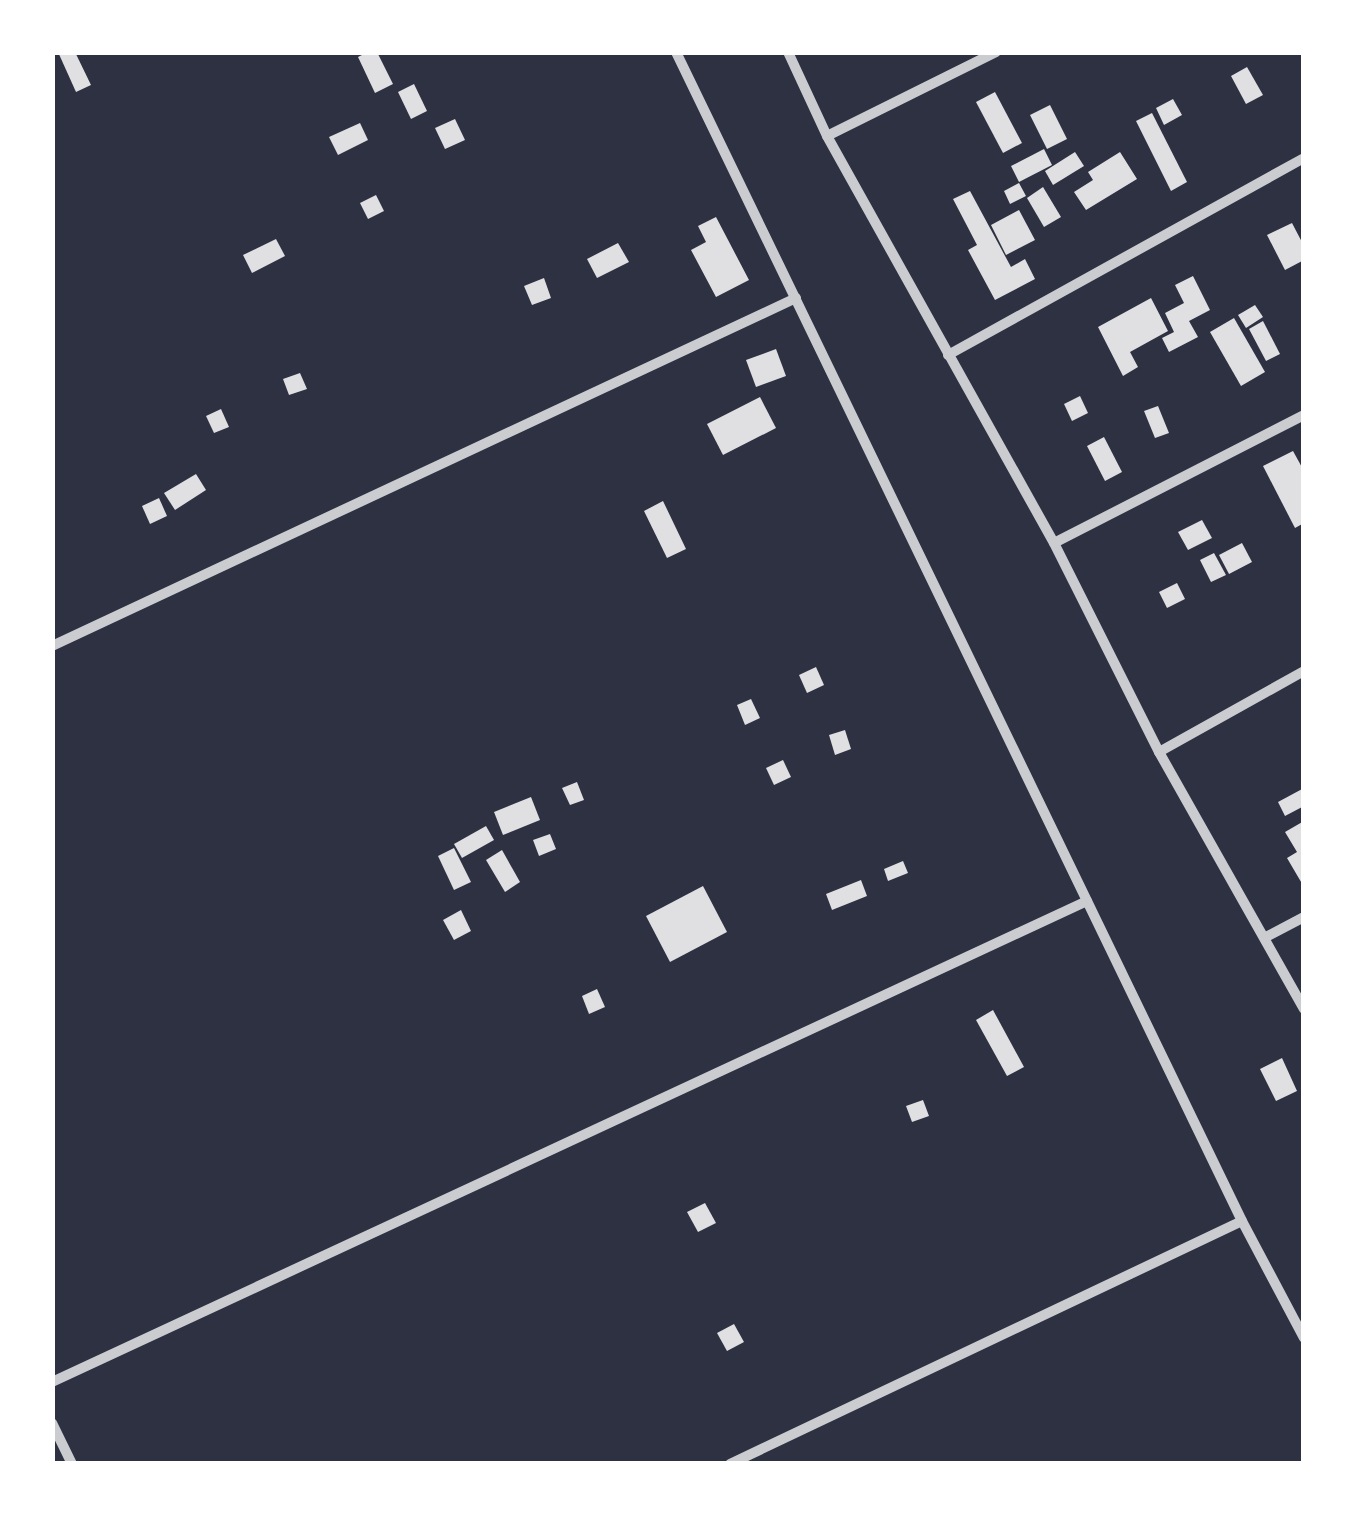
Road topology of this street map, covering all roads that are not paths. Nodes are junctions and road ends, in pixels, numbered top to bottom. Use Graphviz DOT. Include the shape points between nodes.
graph roads {
  1 [pos="676,52"];
  2 [pos="788,52"];
  3 [pos="996,52"];
  4 [pos="827,136"];
  5 [pos="1304,158"];
  6 [pos="796,298"];
  7 [pos="948,355"];
  8 [pos="1304,414"];
  9 [pos="1054,543"];
  10 [pos="52,646"];
  11 [pos="1304,670"];
  12 [pos="1159,752"];
  13 [pos="1087,901"];
  14 [pos="1304,917"];
  15 [pos="1266,937"];
  16 [pos="1304,1009"];
  17 [pos="1242,1221"];
  18 [pos="1304,1338"];
  19 [pos="52,1382"];
  20 [pos="52,1423"];
  21 [pos="72,1464"];
  22 [pos="730,1464"];
  1 -- 6 [label="street"];
  2 -- 4 [label="street"];
  3 -- 4 [label="street"];
  4 -- 7 [label="street"];
  5 -- 7 [label="street"];
  6 -- 10 [label="street"];
  6 -- 13 [label="street"];
  7 -- 9 [label="street"];
  8 -- 9 [label="street"];
  9 -- 12 [label="street"];
  11 -- 12 [label="street"];
  12 -- 15 [label="street"];
  13 -- 17 [label="street"];
  13 -- 19 [label="street"];
  14 -- 15 [label="street"];
  15 -- 16 [label="street"];
  17 -- 18 [label="street"];
  17 -- 22 [label="street"];
  20 -- 21 [label="street"];
}
